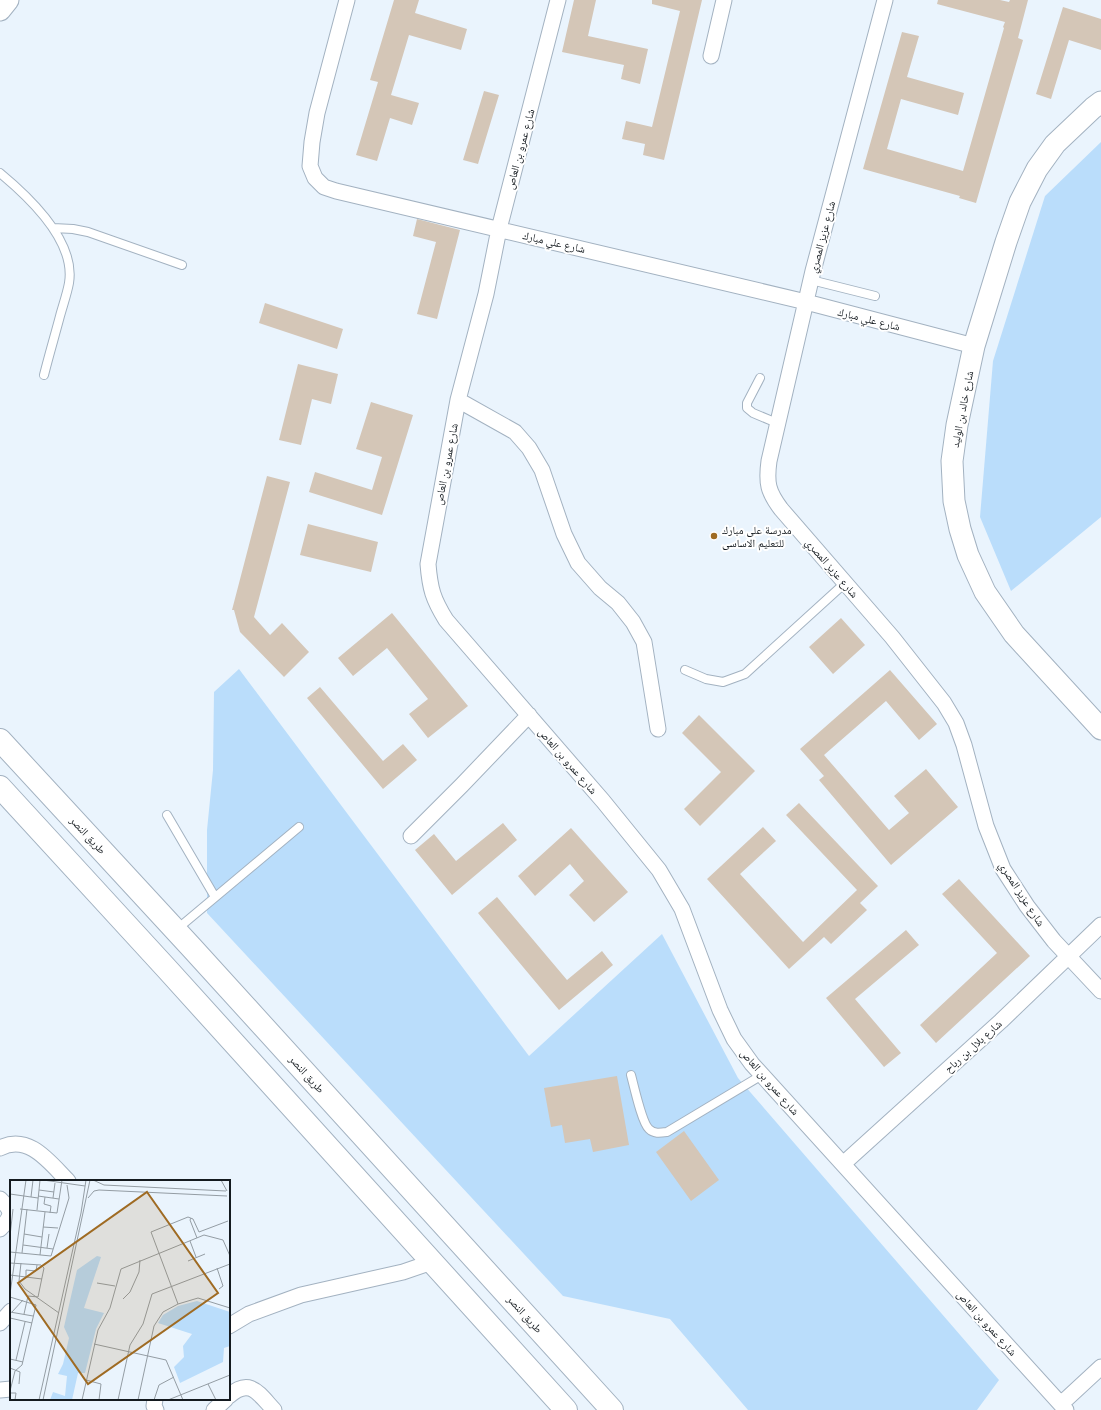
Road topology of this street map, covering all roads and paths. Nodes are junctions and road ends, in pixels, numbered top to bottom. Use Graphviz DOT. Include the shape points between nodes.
graph roads {
  1 [pos="8,0"];
  2 [pos="347,0"];
  3 [pos="558,0"];
  4 [pos="724,0"];
  5 [pos="885,0"];
  6 [pos="0,10"];
  7 [pos="711,56"];
  8 [pos="1101,102"];
  9 [pos="0,173"];
  10 [pos="53,228"];
  11 [pos="499,229"];
  12 [pos="182,265"];
  13 [pos="811,280"];
  14 [pos="875,296"];
  15 [pos="806,302"];
  16 [pos="974,346"];
  17 [pos="44,375"];
  18 [pos="760,378"];
  19 [pos="458,400"];
  20 [pos="778,423"];
  21 [pos="845,583"];
  22 [pos="685,670"];
  23 [pos="528,715"];
  24 [pos="658,729"];
  25 [pos="1101,729"];
  26 [pos="0,740"];
  27 [pos="0,787"];
  28 [pos="167,815"];
  29 [pos="299,827"];
  30 [pos="411,836"];
  31 [pos="215,897"];
  32 [pos="1101,926"];
  33 [pos="176,930"];
  34 [pos="192,948"];
  35 [pos="1069,956"];
  36 [pos="167,969"];
  37 [pos="1101,991"];
  38 [pos="631,1075"];
  39 [pos="762,1075"];
  40 [pos="0,1148"];
  41 [pos="843,1164"];
  42 [pos="67,1180"];
  43 [pos="0,1199"];
  44 [pos="0,1229"];
  45 [pos="432,1262"];
  46 [pos="10,1312"];
  47 [pos="0,1323"];
  48 [pos="230,1325"];
  49 [pos="1101,1367"];
  50 [pos="10,1389"];
  51 [pos="0,1390"];
  52 [pos="230,1395"];
  53 [pos="155,1400"];
  54 [pos="225,1400"];
  55 [pos="1063,1407"];
  56 [pos="156,1410"];
  57 [pos="214,1410"];
  58 [pos="274,1410"];
  59 [pos="566,1410"];
  60 [pos="612,1410"];
  1 -- 6 [label="street"];
  2 -- 11 [label="street, شارع علي مبارك" via="312,142 310,166 315,178 324,187 336,191"];
  3 -- 11 [label="street, شارع عمرو بن العاص"];
  4 -- 7 [label="street"];
  5 -- 13 [label="street, شارع عزيز المصري"];
  8 -- 16 [label="street, شارع خالد بن الوليد" via="1055,144 1037,169 1020,202"];
  9 -- 10 [label="lane" via="20,189"];
  10 -- 12 [label="lane" via="88,232"];
  10 -- 17 [label="lane" via="68,260 69,282"];
  11 -- 15 [label="street, شارع علي مبارك"];
  11 -- 19 [label="street, شارع عمرو بن العاص" via="486,294"];
  13 -- 14 [label="lane"];
  13 -- 15 [label="street, شارع عزيز المصري"];
  15 -- 16 [label="street, شارع علي مبارك"];
  15 -- 20 [label="street, شارع عزيز المصري"];
  16 -- 25 [label="street, شارع خالد بن الوليد" via="952,461 954,501 968,555 985,592 1014,634"];
  18 -- 20 [label="lane" via="747,402 747,408"];
  19 -- 23 [label="street, شارع عمرو بن العاص" via="430,545 429,584 435,603 446,620"];
  19 -- 24 [label="street" via="515,432 529,448 542,470 564,534 578,563 600,588 618,603 644,642"];
  20 -- 21 [label="street, شارع عزيز المصري" via="767,475 772,498"];
  21 -- 22 [label="lane" via="745,674 723,682 706,679"];
  21 -- 35 [label="street, شارع عزيز المصري" via="944,703 956,723 964,745 986,826 1003,868 1027,906"];
  23 -- 30 [label="street"];
  23 -- 39 [label="street, شارع عمرو بن العاص" via="659,870 682,909 720,1010 734,1039"];
  26 -- 33 [label="highway, طريق النصر"];
  27 -- 36 [label="highway"];
  28 -- 31 [label="lane"];
  29 -- 31 [label="lane"];
  31 -- 33 [label="lane"];
  32 -- 35 [label="street, شارع بلال بن رباح"];
  33 -- 34 [label="highway, طريق النصر"];
  34 -- 36 [label="highway"];
  34 -- 60 [label="highway, طريق النصر"];
  35 -- 37 [label="street, شارع عزيز المصري"];
  35 -- 41 [label="street, شارع بلال بن رباح"];
  36 -- 45 [label="highway"];
  38 -- 39 [label="lane" via="645,1125 653,1132 660,1133 667,1132"];
  39 -- 41 [label="street, شارع عمرو بن العاص"];
  40 -- 42 [label="street" via="20,1143 30,1146"];
  41 -- 55 [label="street, شارع عمرو بن العاص"];
  43 -- 44 [label="street" via="10,1212 8,1221"];
  45 -- 48 [label="street" via="403,1272 301,1295 249,1314"];
  45 -- 59 [label="highway"];
  46 -- 47 [label="street"];
  49 -- 55 [label="street"];
  50 -- 51 [label="street"];
  52 -- 58 [label="street" via="239,1388 250,1388"];
  53 -- 56 [label="street"];
  54 -- 57 [label="street"];
}
